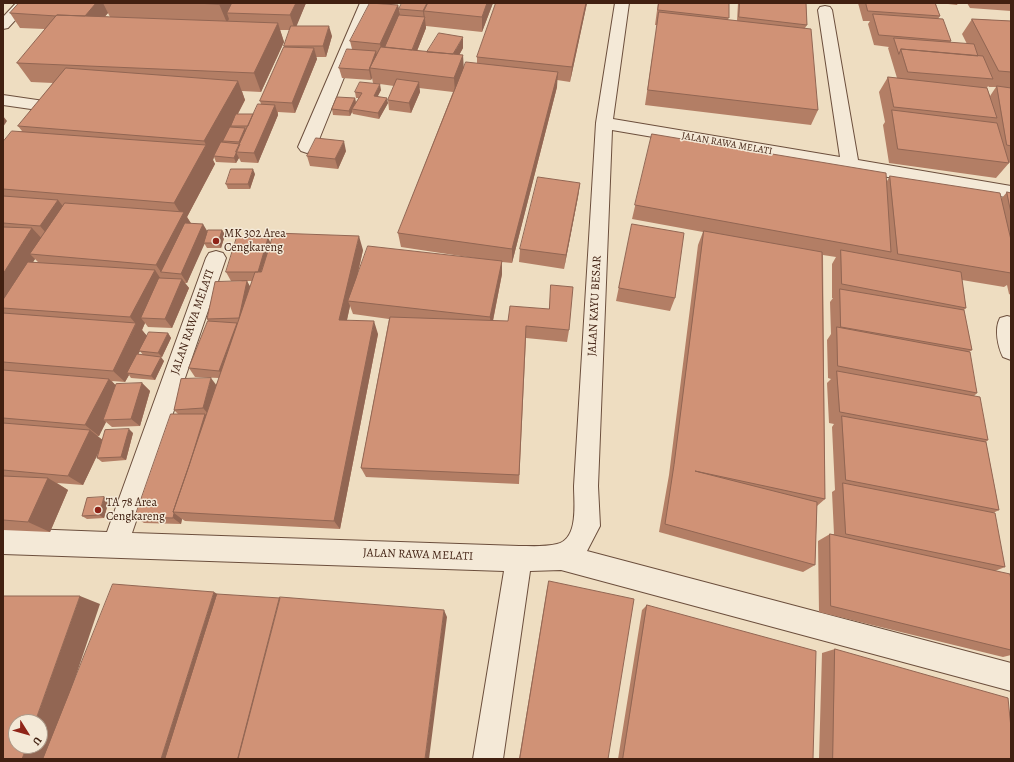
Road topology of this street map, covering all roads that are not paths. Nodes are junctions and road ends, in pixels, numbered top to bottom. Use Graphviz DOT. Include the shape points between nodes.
graph roads {
  1 [pos="24,3"];
  2 [pos="367,3"];
  3 [pos="622,3"];
  4 [pos="825,10"];
  5 [pos="3,25"];
  6 [pos="3,100"];
  7 [pos="38,105"];
  8 [pos="604,123"];
  9 [pos="307,147"];
  10 [pos="850,165"];
  11 [pos="1011,192"];
  12 [pos="216,258"];
  13 [pos="1006,324"];
  14 [pos="1011,351"];
  15 [pos="3,541"];
  16 [pos="115,545"];
  17 [pos="561,557"];
  18 [pos="519,559"];
  19 [pos="1011,677"];
  20 [pos="488,759"];
  1 -- 5 [label="street"];
  2 -- 9 [label="street"];
  3 -- 8 [label="street, JALAN KAYU BESAR"];
  4 -- 10 [label="street"];
  6 -- 7 [label="street"];
  8 -- 10 [label="street, JALAN RAWA MELATI"];
  8 -- 17 [label="street, JALAN KAYU BESAR" via="586,486 587,526 575,548"];
  10 -- 11 [label="street, JALAN RAWA MELATI"];
  12 -- 16 [label="street, JALAN RAWA MELATI"];
  13 -- 14 [label="street"];
  15 -- 16 [label="street, JALAN RAWA MELATI"];
  16 -- 18 [label="street, JALAN RAWA MELATI"];
  17 -- 18 [label="street"];
  17 -- 19 [label="street"];
  18 -- 20 [label="street"];
}
